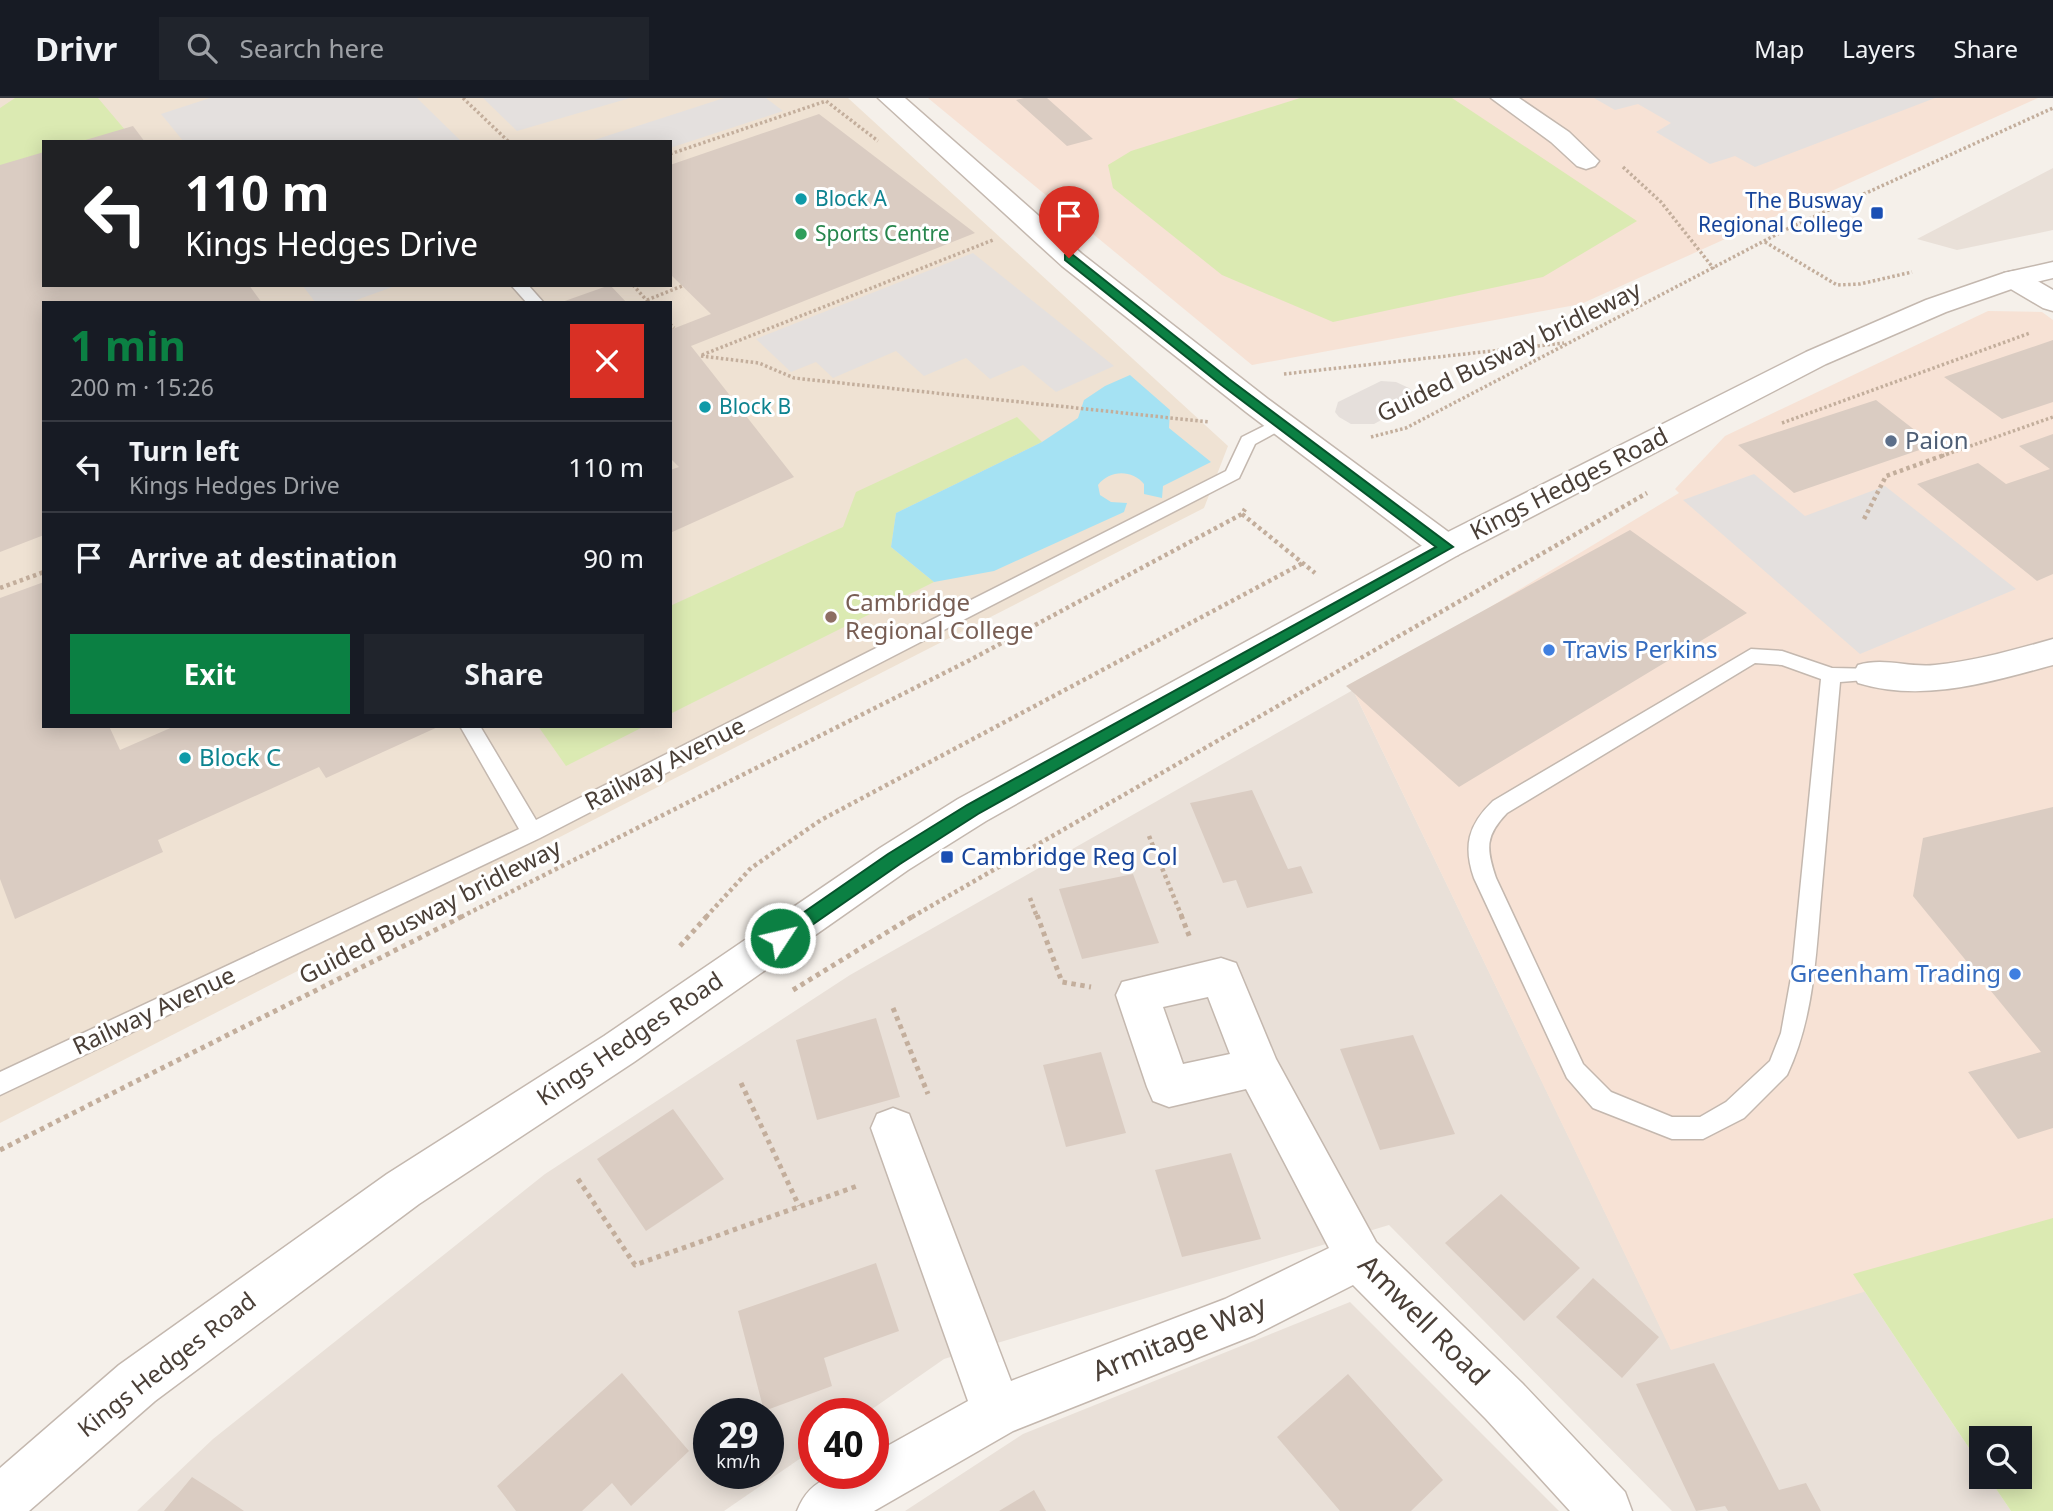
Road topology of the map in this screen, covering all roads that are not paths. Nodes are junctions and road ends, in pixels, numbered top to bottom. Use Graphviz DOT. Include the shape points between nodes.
graph roads {
  1 [pos="890,98"];
  2 [pos="1503,98"];
  3 [pos="1586,161"];
  4 [pos="2053,270"];
  5 [pos="2014,279"];
  6 [pos="521,287"];
  7 [pos="534,301"];
  8 [pos="2053,302"];
  9 [pos="1280,424"];
  10 [pos="1446,547"];
  11 [pos="2053,652"];
  12 [pos="1871,674"];
  13 [pos="1831,675"];
  14 [pos="471,728"];
  15 [pos="532,832"];
  16 [pos="1257,1067"];
  17 [pos="0,1084"];
  18 [pos="900,1148"];
  19 [pos="1359,1258"];
  20 [pos="997,1412"];
  21 [pos="0,1502"];
  22 [pos="849,1505"];
  23 [pos="1606,1511"];
  1 -- 9 [label="street" via="1069,258"];
  2 -- 3 [label="street"];
  4 -- 5 [label="street, Kings Hedges Road"];
  5 -- 8 [label="street"];
  5 -- 10 [label="street, Kings Hedges Road" via="1936,306 1816,358"];
  6 -- 7 [label="lane"];
  9 -- 10 [label="street"];
  9 -- 15 [label="lane, Railway Avenue" via="1248,441 1233,474"];
  10 -- 21 [label="street, Kings Hedges Road" via="972,810 894,859 619,1049 391,1197 137,1382"];
  11 -- 12 [label="street" via="1980,672 1931,679"];
  12 -- 13 [label="lane"];
  13 -- 13 [label="lane" via="1804,972 1793,1033 1779,1068 1735,1110 1703,1128 1672,1128 1602,1100 1575,1071 1476,856 1476,841 1488,818 1751,656 1790,659"];
  14 -- 15 [label="lane"];
  15 -- 17 [label="lane, Railway Avenue"];
  16 -- 16 [label="street, Amwell Road" via="1169,1087 1137,995 1221,976"];
  16 -- 19 [label="street, Amwell Road"];
  18 -- 20 [label="street"];
  19 -- 20 [label="street, Armitage Way" via="1238,1318"];
  19 -- 23 [label="street, Amwell Road" via="1504,1401"];
  20 -- 22 [label="street, Armitage Way"];
}
